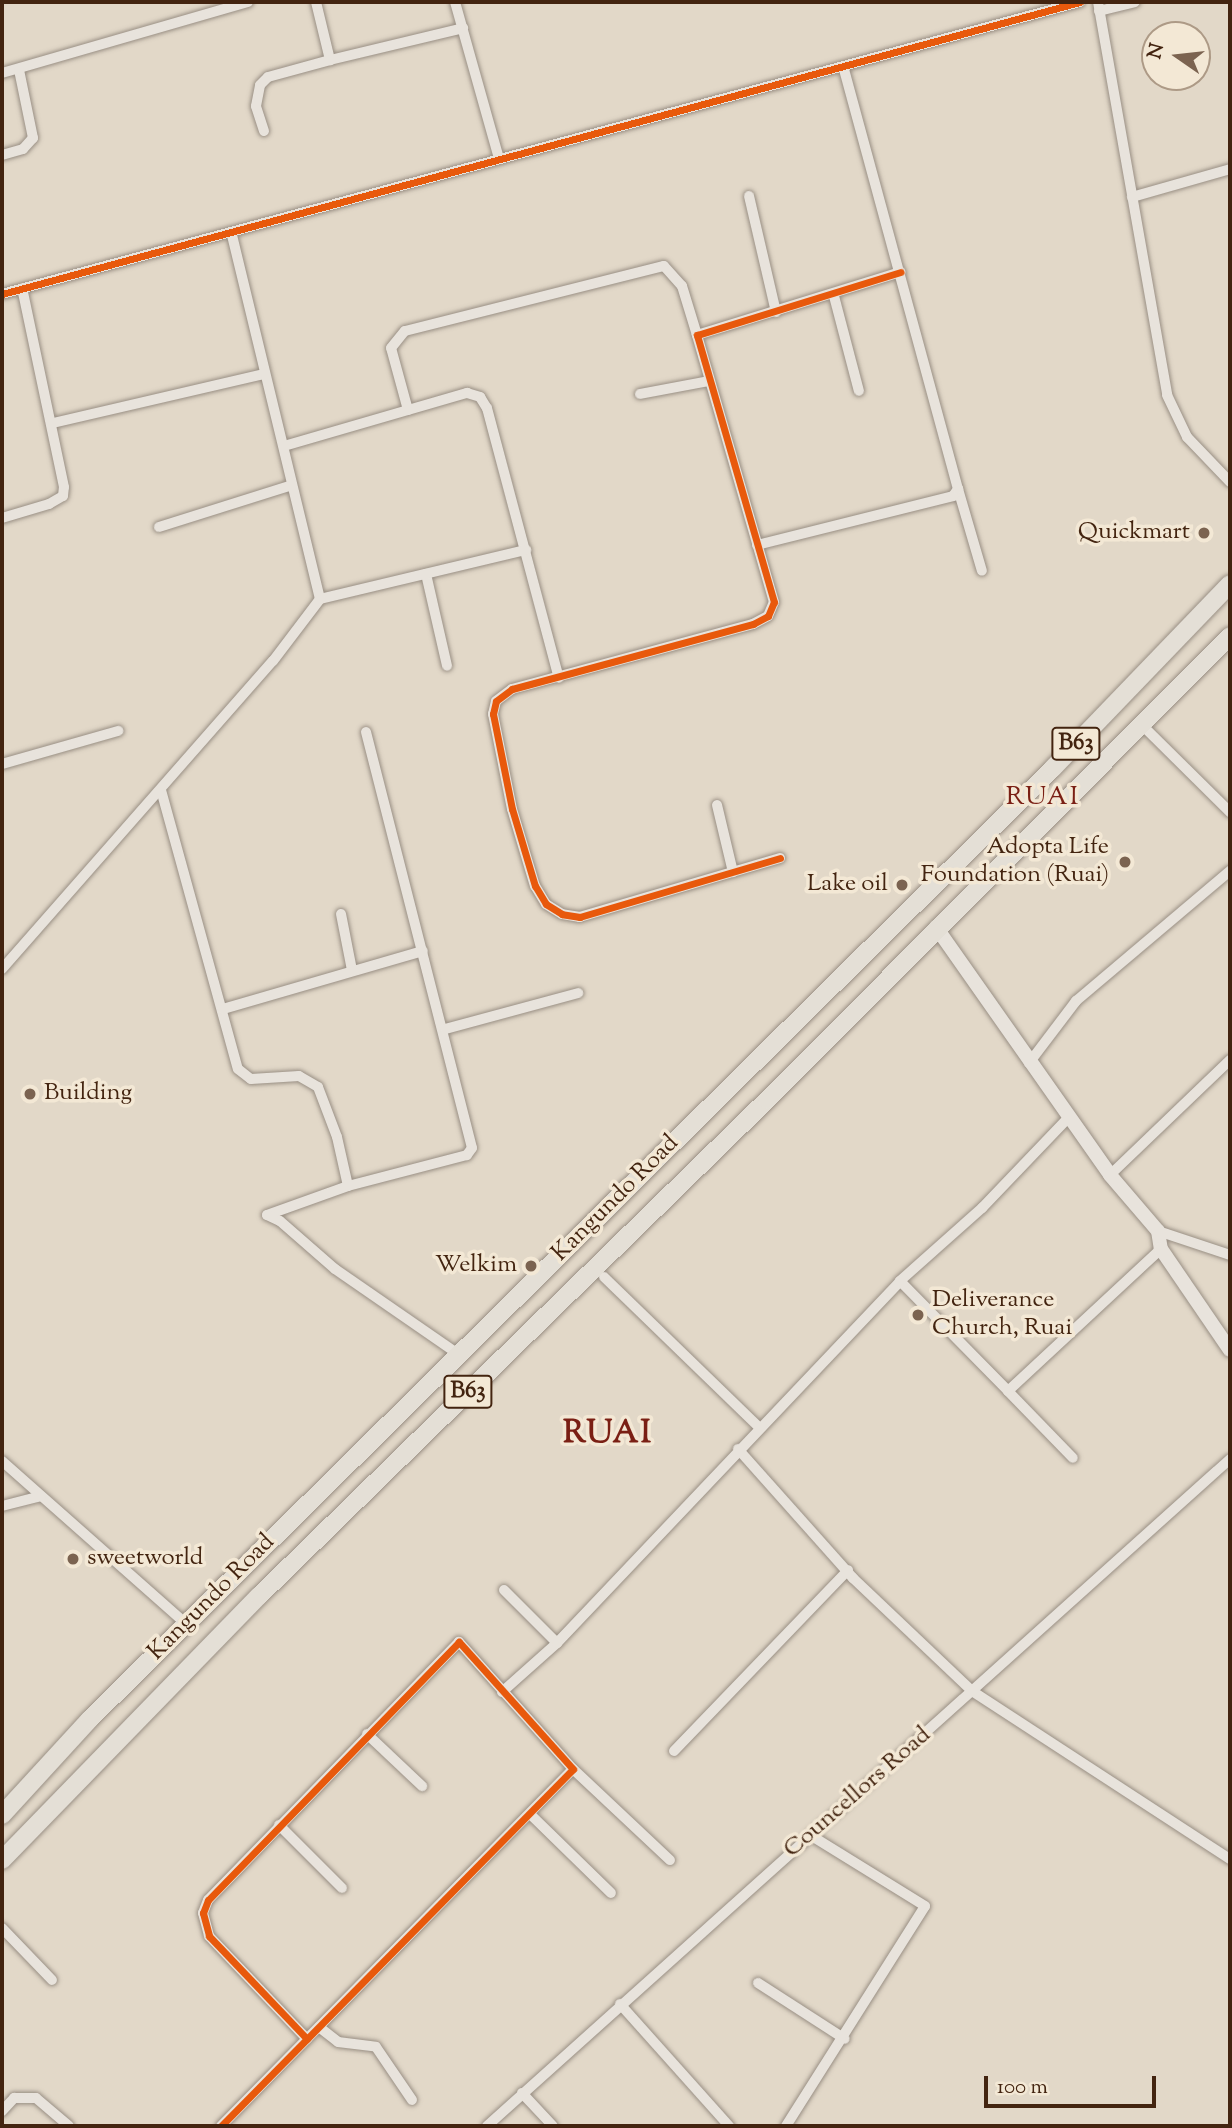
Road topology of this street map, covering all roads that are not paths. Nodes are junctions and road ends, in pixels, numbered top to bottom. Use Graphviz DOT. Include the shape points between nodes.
graph roads {
  1 [pos="248,2"];
  2 [pos="316,2"];
  3 [pos="455,2"];
  4 [pos="1080,2"];
  5 [pos="1135,2"];
  6 [pos="1098,6"];
  7 [pos="463,29"];
  8 [pos="330,60"];
  9 [pos="844,69"];
  10 [pos="19,70"];
  11 [pos="2,73"];
  12 [pos="264,131"];
  13 [pos="2,155"];
  14 [pos="499,159"];
  15 [pos="1230,169"];
  16 [pos="749,195"];
  17 [pos="1132,197"];
  18 [pos="232,234"];
  19 [pos="900,272"];
  20 [pos="22,288"];
  21 [pos="2,294"];
  22 [pos="834,296"];
  23 [pos="776,312"];
  24 [pos="697,335"];
  25 [pos="263,373"];
  26 [pos="709,381"];
  27 [pos="859,391"];
  28 [pos="640,394"];
  29 [pos="408,410"];
  30 [pos="53,423"];
  31 [pos="284,446"];
  32 [pos="1230,482"];
  33 [pos="292,485"];
  34 [pos="958,489"];
  35 [pos="2,518"];
  36 [pos="159,527"];
  37 [pos="757,545"];
  38 [pos="526,550"];
  39 [pos="982,571"];
  40 [pos="426,574"];
  41 [pos="1230,584"];
  42 [pos="320,598"];
  43 [pos="1230,636"];
  44 [pos="447,666"];
  45 [pos="559,678"];
  46 [pos="1140,723"];
  47 [pos="118,731"];
  48 [pos="366,732"];
  49 [pos="2,764"];
  50 [pos="161,790"];
  51 [pos="717,805"];
  52 [pos="1230,812"];
  53 [pos="780,858"];
  54 [pos="1230,871"];
  55 [pos="733,872"];
  56 [pos="341,914"];
  57 [pos="936,927"];
  58 [pos="423,951"];
  59 [pos="2,969"];
  60 [pos="352,970"];
  61 [pos="578,993"];
  62 [pos="223,1009"];
  63 [pos="445,1030"];
  64 [pos="1230,1060"];
  65 [pos="1029,1063"];
  66 [pos="1070,1116"];
  67 [pos="1110,1175"];
  68 [pos="348,1186"];
  69 [pos="1158,1231"];
  70 [pos="1161,1249"];
  71 [pos="1230,1255"];
  72 [pos="604,1277"];
  73 [pos="900,1281"];
  74 [pos="1230,1350"];
  75 [pos="458,1354"];
  76 [pos="1008,1391"];
  77 [pos="760,1428"];
  78 [pos="738,1450"];
  79 [pos="1073,1458"];
  80 [pos="1230,1459"];
  81 [pos="2,1461"];
  82 [pos="2,1495"];
  83 [pos="41,1496"];
  84 [pos="16,1502"];
  85 [pos="2,1506"];
  86 [pos="848,1570"];
  87 [pos="504,1590"];
  88 [pos="186,1624"];
  89 [pos="556,1643"];
  90 [pos="972,1691"];
  91 [pos="502,1692"];
  92 [pos="367,1734"];
  93 [pos="674,1751"];
  94 [pos="573,1769"];
  95 [pos="422,1786"];
  96 [pos="530,1814"];
  97 [pos="2,1815"];
  98 [pos="279,1825"];
  99 [pos="810,1835"];
  100 [pos="1230,1859"];
  101 [pos="2,1860"];
  102 [pos="670,1860"];
  103 [pos="342,1888"];
  104 [pos="611,1894"];
  105 [pos="2,1928"];
  106 [pos="52,1980"];
  107 [pos="758,1983"];
  108 [pos="620,2004"];
  109 [pos="319,2027"];
  110 [pos="307,2039"];
  111 [pos="845,2039"];
  112 [pos="522,2093"];
  113 [pos="412,2100"];
  114 [pos="2,2111"];
  115 [pos="69,2126"];
  116 [pos="221,2126"];
  117 [pos="486,2126"];
  118 [pos="553,2126"];
  119 [pos="729,2126"];
  120 [pos="786,2126"];
  1 -- 10 [label="street"];
  2 -- 8 [label="street"];
  3 -- 7 [label="street"];
  4 -- 9 [label="street"];
  5 -- 6 [label="street"];
  6 -- 17 [label="street"];
  7 -- 8 [label="street"];
  7 -- 14 [label="street"];
  8 -- 12 [label="street" via="268,77 260,85 256,106"];
  9 -- 14 [label="street"];
  9 -- 19 [label="street"];
  10 -- 11 [label="street"];
  10 -- 13 [label="street" via="33,138 23,149"];
  14 -- 18 [label="street"];
  15 -- 17 [label="street"];
  16 -- 23 [label="street"];
  17 -- 32 [label="street" via="1172,410 1199,453"];
  18 -- 20 [label="street"];
  18 -- 25 [label="street"];
  19 -- 22 [label="street"];
  19 -- 34 [label="street"];
  20 -- 21 [label="street"];
  20 -- 30 [label="street"];
  22 -- 23 [label="street"];
  22 -- 27 [label="street"];
  23 -- 24 [label="street"];
  24 -- 26 [label="street"];
  24 -- 29 [label="street" via="682,286 664,267 405,331 391,348"];
  25 -- 30 [label="street"];
  25 -- 31 [label="street"];
  26 -- 28 [label="street"];
  26 -- 37 [label="street"];
  29 -- 31 [label="street"];
  29 -- 38 [label="street" via="467,393 484,402"];
  30 -- 35 [label="street" via="63,496"];
  31 -- 33 [label="street"];
  33 -- 36 [label="street"];
  33 -- 42 [label="street"];
  34 -- 37 [label="street" via="953,496"];
  34 -- 39 [label="street"];
  37 -- 45 [label="street" via="774,602 768,616"];
  38 -- 40 [label="street"];
  38 -- 45 [label="street"];
  40 -- 42 [label="street"];
  40 -- 44 [label="street"];
  41 -- 75 [label="highway, Kangundo Road / B63" via="1053,768"];
  42 -- 50 [label="street" via="302,627"];
  43 -- 46 [label="highway, Kangundo Road / B63"];
  45 -- 55 [label="street" via="503,694 493,714 518,830 535,887 546,904 562,915 580,917"];
  46 -- 52 [label="street"];
  46 -- 57 [label="highway, Kangundo Road / B63"];
  47 -- 49 [label="street"];
  48 -- 58 [label="street"];
  50 -- 59 [label="street"];
  50 -- 62 [label="street"];
  51 -- 55 [label="street"];
  53 -- 55 [label="street"];
  54 -- 65 [label="street" via="1076,1001"];
  56 -- 60 [label="street"];
  57 -- 65 [label="street"];
  57 -- 101 [label="highway, Kangundo Road / B63" via="767,1100 259,1596"];
  58 -- 60 [label="street"];
  58 -- 63 [label="street"];
  60 -- 62 [label="street"];
  61 -- 63 [label="street"];
  62 -- 68 [label="street" via="237,1069 244,1077 299,1076 318,1087"];
  63 -- 68 [label="street" via="471,1151"];
  64 -- 67 [label="street"];
  65 -- 66 [label="street"];
  66 -- 67 [label="street"];
  66 -- 73 [label="street" via="982,1208"];
  67 -- 69 [label="street"];
  68 -- 75 [label="street" via="267,1215 335,1269"];
  69 -- 70 [label="street"];
  69 -- 71 [label="street"];
  70 -- 74 [label="street"];
  70 -- 76 [label="street"];
  72 -- 77 [label="street"];
  73 -- 76 [label="street"];
  73 -- 77 [label="street"];
  75 -- 88 [label="highway, Kangundo Road / B63"];
  76 -- 79 [label="street"];
  77 -- 78 [label="street"];
  78 -- 86 [label="street"];
  78 -- 89 [label="street"];
  80 -- 90 [label="street, Councellors Road"];
  81 -- 83 [label="street"];
  82 -- 84 [label="street"];
  83 -- 84 [label="street"];
  83 -- 88 [label="street"];
  84 -- 85 [label="street"];
  86 -- 90 [label="street"];
  86 -- 93 [label="street"];
  87 -- 89 [label="street"];
  88 -- 97 [label="highway, Kangundo Road / B63"];
  89 -- 91 [label="street"];
  90 -- 99 [label="street, Councellors Road"];
  90 -- 100 [label="street"];
  91 -- 92 [label="street" via="459,1642"];
  91 -- 94 [label="street"];
  92 -- 95 [label="street"];
  92 -- 98 [label="street"];
  94 -- 96 [label="street"];
  94 -- 102 [label="street"];
  96 -- 104 [label="street"];
  96 -- 109 [label="street"];
  98 -- 103 [label="street"];
  98 -- 110 [label="street" via="208,1900 204,1925"];
  99 -- 108 [label="street, Councellors Road"];
  99 -- 111 [label="street" via="925,1906"];
  105 -- 106 [label="street"];
  107 -- 111 [label="street"];
  108 -- 112 [label="street, Councellors Road"];
  108 -- 119 [label="street"];
  109 -- 110 [label="street"];
  109 -- 113 [label="street" via="343,2044 376,2046"];
  110 -- 116 [label="street"];
  111 -- 120 [label="street"];
  112 -- 117 [label="street, Councellors Road"];
  112 -- 118 [label="street"];
  114 -- 115 [label="street" via="14,2098 36,2098"];
}
